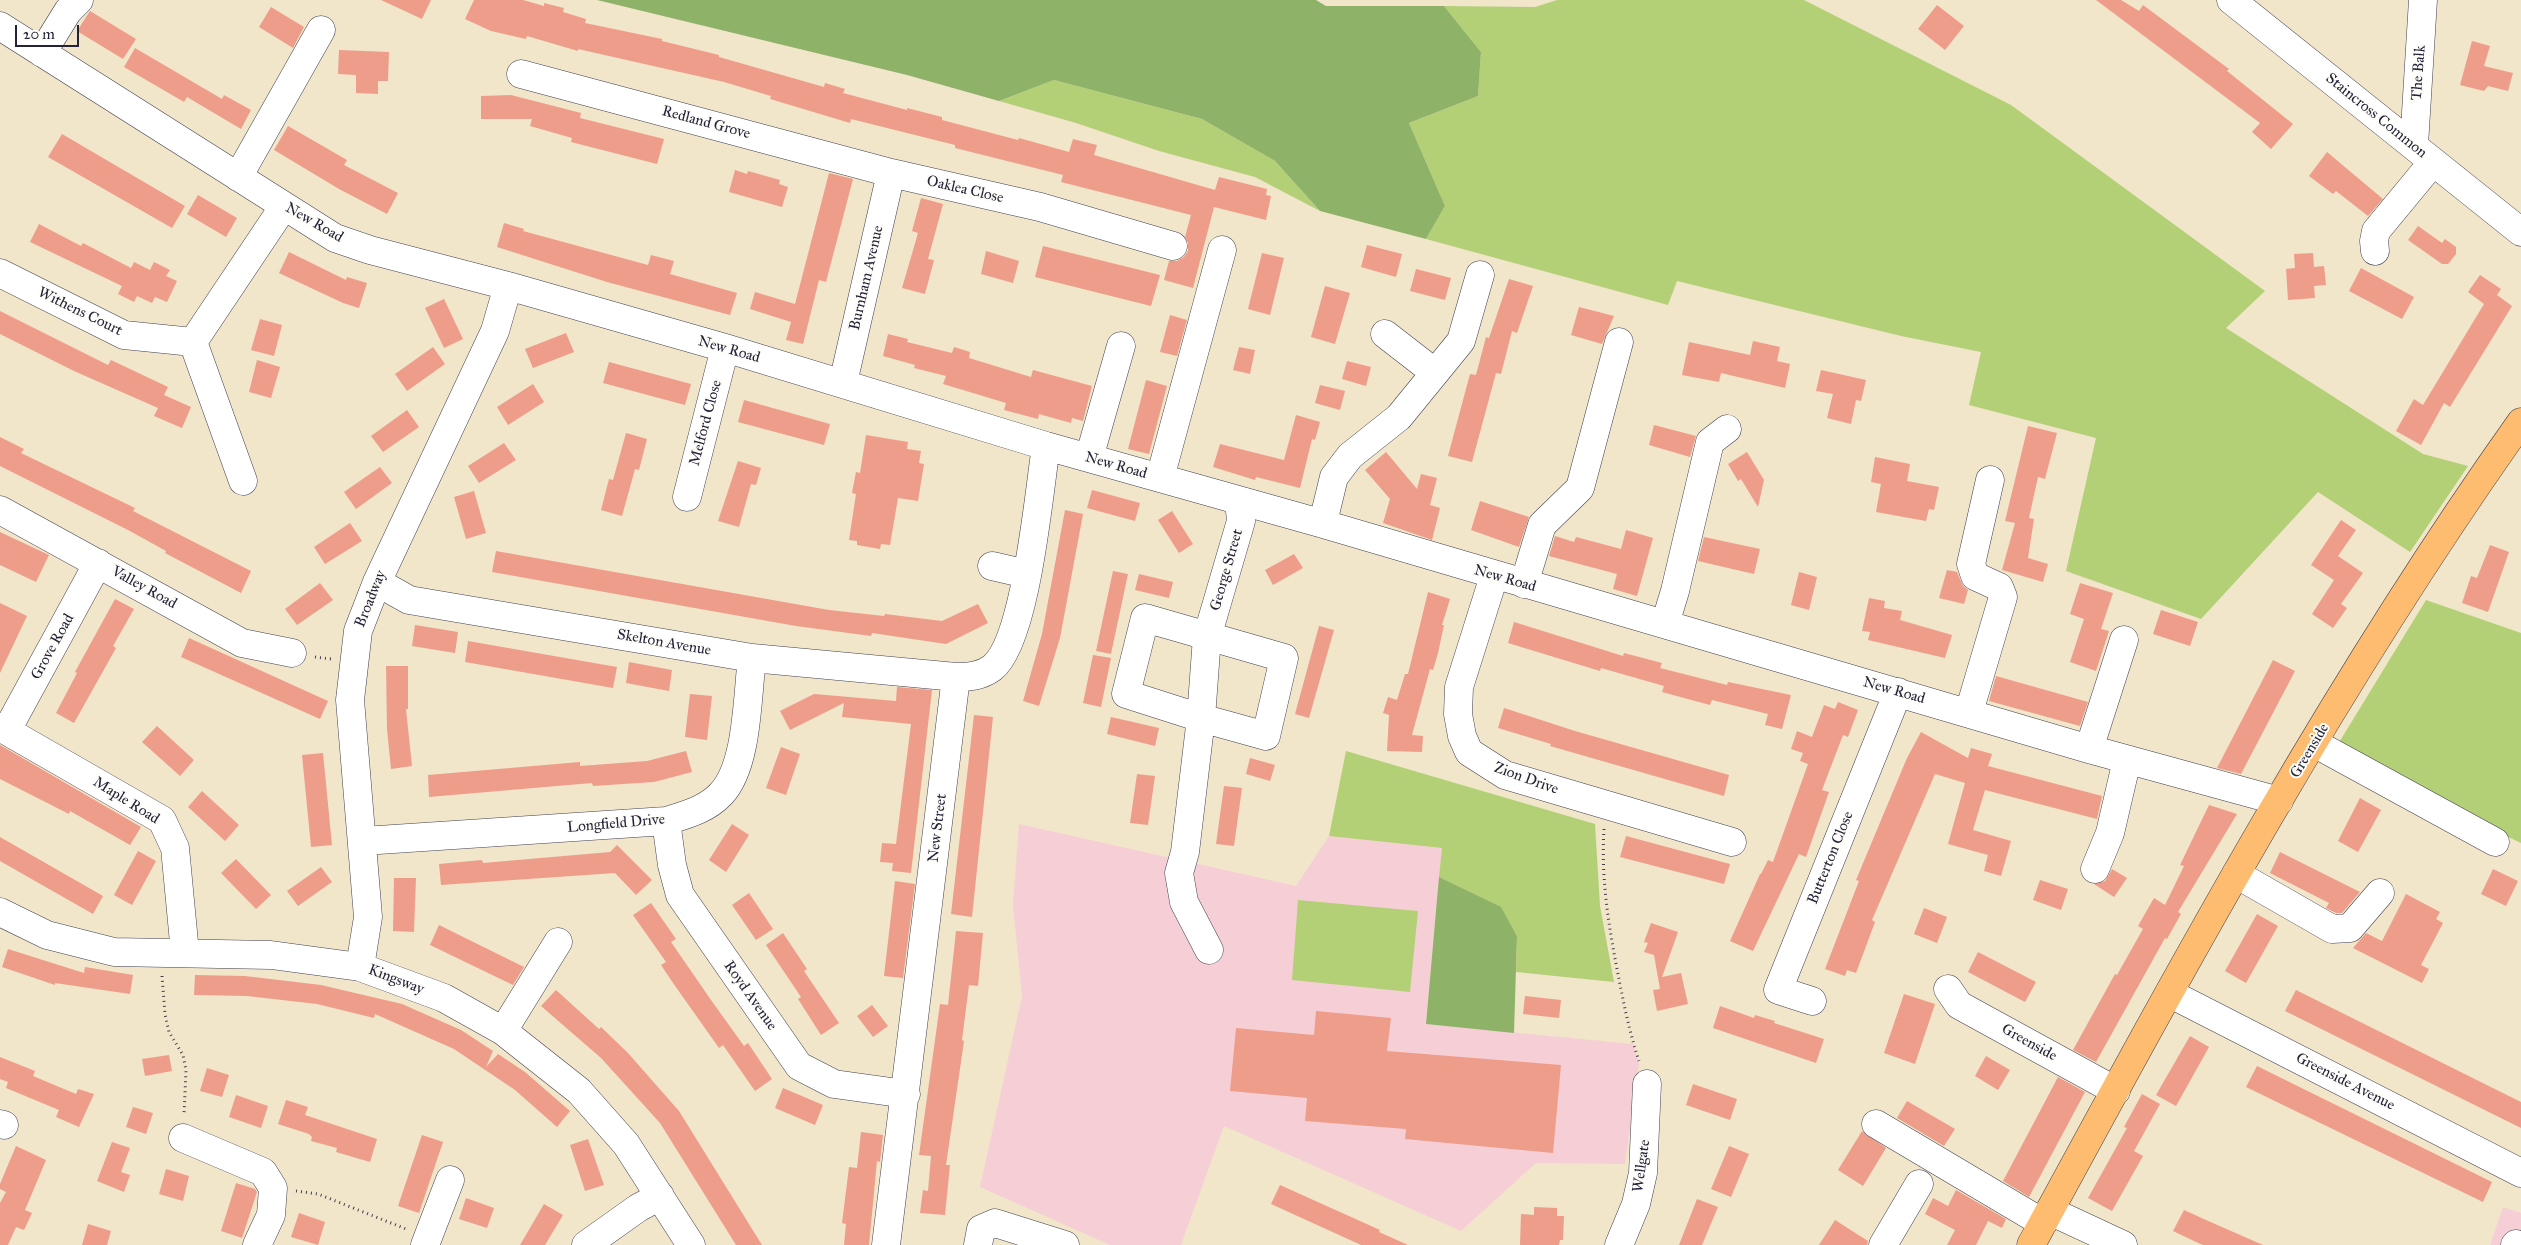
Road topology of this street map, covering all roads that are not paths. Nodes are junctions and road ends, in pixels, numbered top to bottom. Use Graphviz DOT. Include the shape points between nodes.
graph roads {
  1 [pos="79,0"];
  2 [pos="2231,0"];
  3 [pos="2423,0"];
  4 [pos="0,26"];
  5 [pos="321,30"];
  6 [pos="42,53"];
  7 [pos="521,74"];
  8 [pos="2423,154"];
  9 [pos="891,173"];
  10 [pos="238,177"];
  11 [pos="284,206"];
  12 [pos="2521,232"];
  13 [pos="1173,246"];
  14 [pos="1222,250"];
  15 [pos="2375,251"];
  16 [pos="0,273"];
  17 [pos="1480,275"];
  18 [pos="508,286"];
  19 [pos="1385,334"];
  20 [pos="193,342"];
  21 [pos="1619,342"];
  22 [pos="1121,346"];
  23 [pos="725,348"];
  24 [pos="1434,372"];
  25 [pos="843,383"];
  26 [pos="2521,422"];
  27 [pos="1727,429"];
  28 [pos="1046,446"];
  29 [pos="1089,458"];
  30 [pos="1160,478"];
  31 [pos="1990,480"];
  32 [pos="243,481"];
  33 [pos="687,498"];
  34 [pos="1239,501"];
  35 [pos="0,510"];
  36 [pos="1320,524"];
  37 [pos="98,563"];
  38 [pos="992,566"];
  39 [pos="1027,574"];
  40 [pos="1494,576"];
  41 [pos="377,582"];
  42 [pos="1524,584"];
  43 [pos="1665,624"];
  44 [pos="1207,637"];
  45 [pos="2124,640"];
  46 [pos="292,652"];
  47 [pos="752,658"];
  48 [pos="956,678"];
  49 [pos="1898,692"];
  50 [pos="1969,712"];
  51 [pos="1201,718"];
  52 [pos="4,728"];
  53 [pos="2314,743"];
  54 [pos="2089,749"];
  55 [pos="2126,760"];
  56 [pos="2280,801"];
  57 [pos="666,821"];
  58 [pos="363,841"];
  59 [pos="1732,842"];
  60 [pos="2495,842"];
  61 [pos="2095,870"];
  62 [pos="2236,874"];
  63 [pos="2380,893"];
  64 [pos="0,912"];
  65 [pos="558,942"];
  66 [pos="1209,950"];
  67 [pos="173,953"];
  68 [pos="360,966"];
  69 [pos="1948,989"];
  70 [pos="2169,992"];
  71 [pos="1812,1001"];
  72 [pos="503,1031"];
  73 [pos="1647,1084"];
  74 [pos="2116,1091"];
  75 [pos="906,1094"];
  76 [pos="1876,1124"];
  77 [pos="183,1138"];
  78 [pos="2521,1173"];
  79 [pos="450,1180"];
  80 [pos="1919,1184"];
  81 [pos="660,1196"];
  82 [pos="2041,1226"];
  83 [pos="418,1238"];
  84 [pos="257,1245"];
  85 [pos="586,1245"];
  86 [pos="691,1245"];
  87 [pos="886,1245"];
  88 [pos="978,1245"];
  89 [pos="1065,1245"];
  90 [pos="1619,1245"];
  91 [pos="1884,1245"];
  92 [pos="2123,1245"];
  1 -- 6 [label="street" via="68,11"];
  2 -- 8 [label="street, Staincross Common"];
  3 -- 8 [label="street, The Balk"];
  4 -- 6 [label="street, New Road"];
  5 -- 10 [label="street"];
  6 -- 10 [label="street, New Road"];
  7 -- 9 [label="street, Redland Grove"];
  8 -- 12 [label="street, Staincross Common"];
  8 -- 15 [label="street" via="2376,231"];
  9 -- 13 [label="street, Oaklea Close" via="1040,207"];
  9 -- 25 [label="street, Burnham Avenue"];
  10 -- 11 [label="street, New Road"];
  11 -- 18 [label="street, New Road" via="336,238"];
  11 -- 20 [label="street"];
  14 -- 30 [label="street"];
  16 -- 20 [label="street, Withens Court" via="124,335"];
  17 -- 24 [label="street" via="1461,341"];
  18 -- 23 [label="street, New Road"];
  18 -- 41 [label="street, Broadway" via="496,332"];
  19 -- 24 [label="street"];
  20 -- 32 [label="street"];
  21 -- 42 [label="street" via="1580,488 1542,524"];
  22 -- 29 [label="street"];
  23 -- 25 [label="street, New Road"];
  23 -- 33 [label="street, Melford Close"];
  24 -- 36 [label="street" via="1399,417 1350,456 1339,470"];
  25 -- 28 [label="street, New Road"];
  26 -- 53 [label="main road, Greenside" via="2388,622"];
  27 -- 43 [label="street" via="1710,442"];
  28 -- 29 [label="street, New Road"];
  28 -- 39 [label="street"];
  29 -- 30 [label="street, New Road"];
  30 -- 34 [label="street, New Road"];
  31 -- 50 [label="street" via="1971,564 1975,576 1999,587 2003,597"];
  34 -- 36 [label="street, New Road"];
  34 -- 44 [label="street, George Street" via="1241,521"];
  35 -- 37 [label="street, Valley Road"];
  36 -- 40 [label="street, New Road"];
  37 -- 46 [label="street, Valley Road" via="242,643"];
  37 -- 52 [label="street, Grove Road"];
  38 -- 39 [label="street"];
  39 -- 48 [label="street" via="1008,648 993,667 974,678"];
  40 -- 42 [label="street, New Road"];
  40 -- 59 [label="street, Zion Drive" via="1459,687 1458,714 1469,752 1505,774"];
  41 -- 47 [label="street, Skelton Avenue" via="409,600"];
  41 -- 58 [label="street, Broadway" via="358,631 350,700"];
  42 -- 43 [label="street, New Road"];
  43 -- 49 [label="street, New Road"];
  44 -- 51 [label="street, George Street"];
  44 -- 51 [label="street" via="1145,618 1126,694"];
  44 -- 51 [label="street" via="1284,658 1266,736"];
  45 -- 54 [label="street"];
  47 -- 48 [label="street, Skelton Avenue"];
  47 -- 57 [label="street, Longfield Drive" via="736,772 721,795 696,812"];
  48 -- 75 [label="street, New Street"];
  49 -- 50 [label="street, New Road"];
  49 -- 71 [label="street, Butterton Close" via="1778,990"];
  50 -- 54 [label="street, New Road"];
  51 -- 66 [label="street, George Street" via="1185,852 1179,873 1184,902"];
  52 -- 67 [label="street, Maple Road" via="162,820 175,848"];
  53 -- 56 [label="main road, Greenside"];
  53 -- 60 [label="street"];
  54 -- 55 [label="street, New Road"];
  55 -- 56 [label="street, New Road"];
  55 -- 61 [label="street" via="2110,832"];
  56 -- 62 [label="main road, Greenside"];
  57 -- 58 [label="street, Longfield Drive"];
  57 -- 75 [label="street, Royd Avenue" via="680,895 799,1066 834,1084"];
  58 -- 68 [label="street, Broadway" via="368,917"];
  62 -- 63 [label="street" via="2332,929 2350,928"];
  62 -- 70 [label="main road, Greenside"];
  64 -- 67 [label="street, Kingsway" via="46,934 79,945 114,952"];
  65 -- 72 [label="street"];
  67 -- 68 [label="street, Kingsway" via="271,955"];
  68 -- 72 [label="street, Kingsway" via="444,998"];
  69 -- 74 [label="street, Greenside" via="1959,1004"];
  70 -- 74 [label="main road, Greenside"];
  70 -- 78 [label="street, Greenside Avenue"];
  72 -- 81 [label="street, Kingsway" via="579,1091 626,1144"];
  73 -- 90 [label="street, Wellgate" via="1643,1173 1636,1204"];
  74 -- 82 [label="main road, Greenside"];
  75 -- 87 [label="street, New Street"];
  76 -- 82 [label="street"];
  77 -- 84 [label="street" via="263,1172 273,1188 271,1215"];
  79 -- 83 [label="street"];
  80 -- 91 [label="street"];
  81 -- 85 [label="street"];
  81 -- 86 [label="street, Kingsway"];
  82 -- 92 [label="street"];
  88 -- 89 [label="street" via="982,1229 995,1223"];
}
